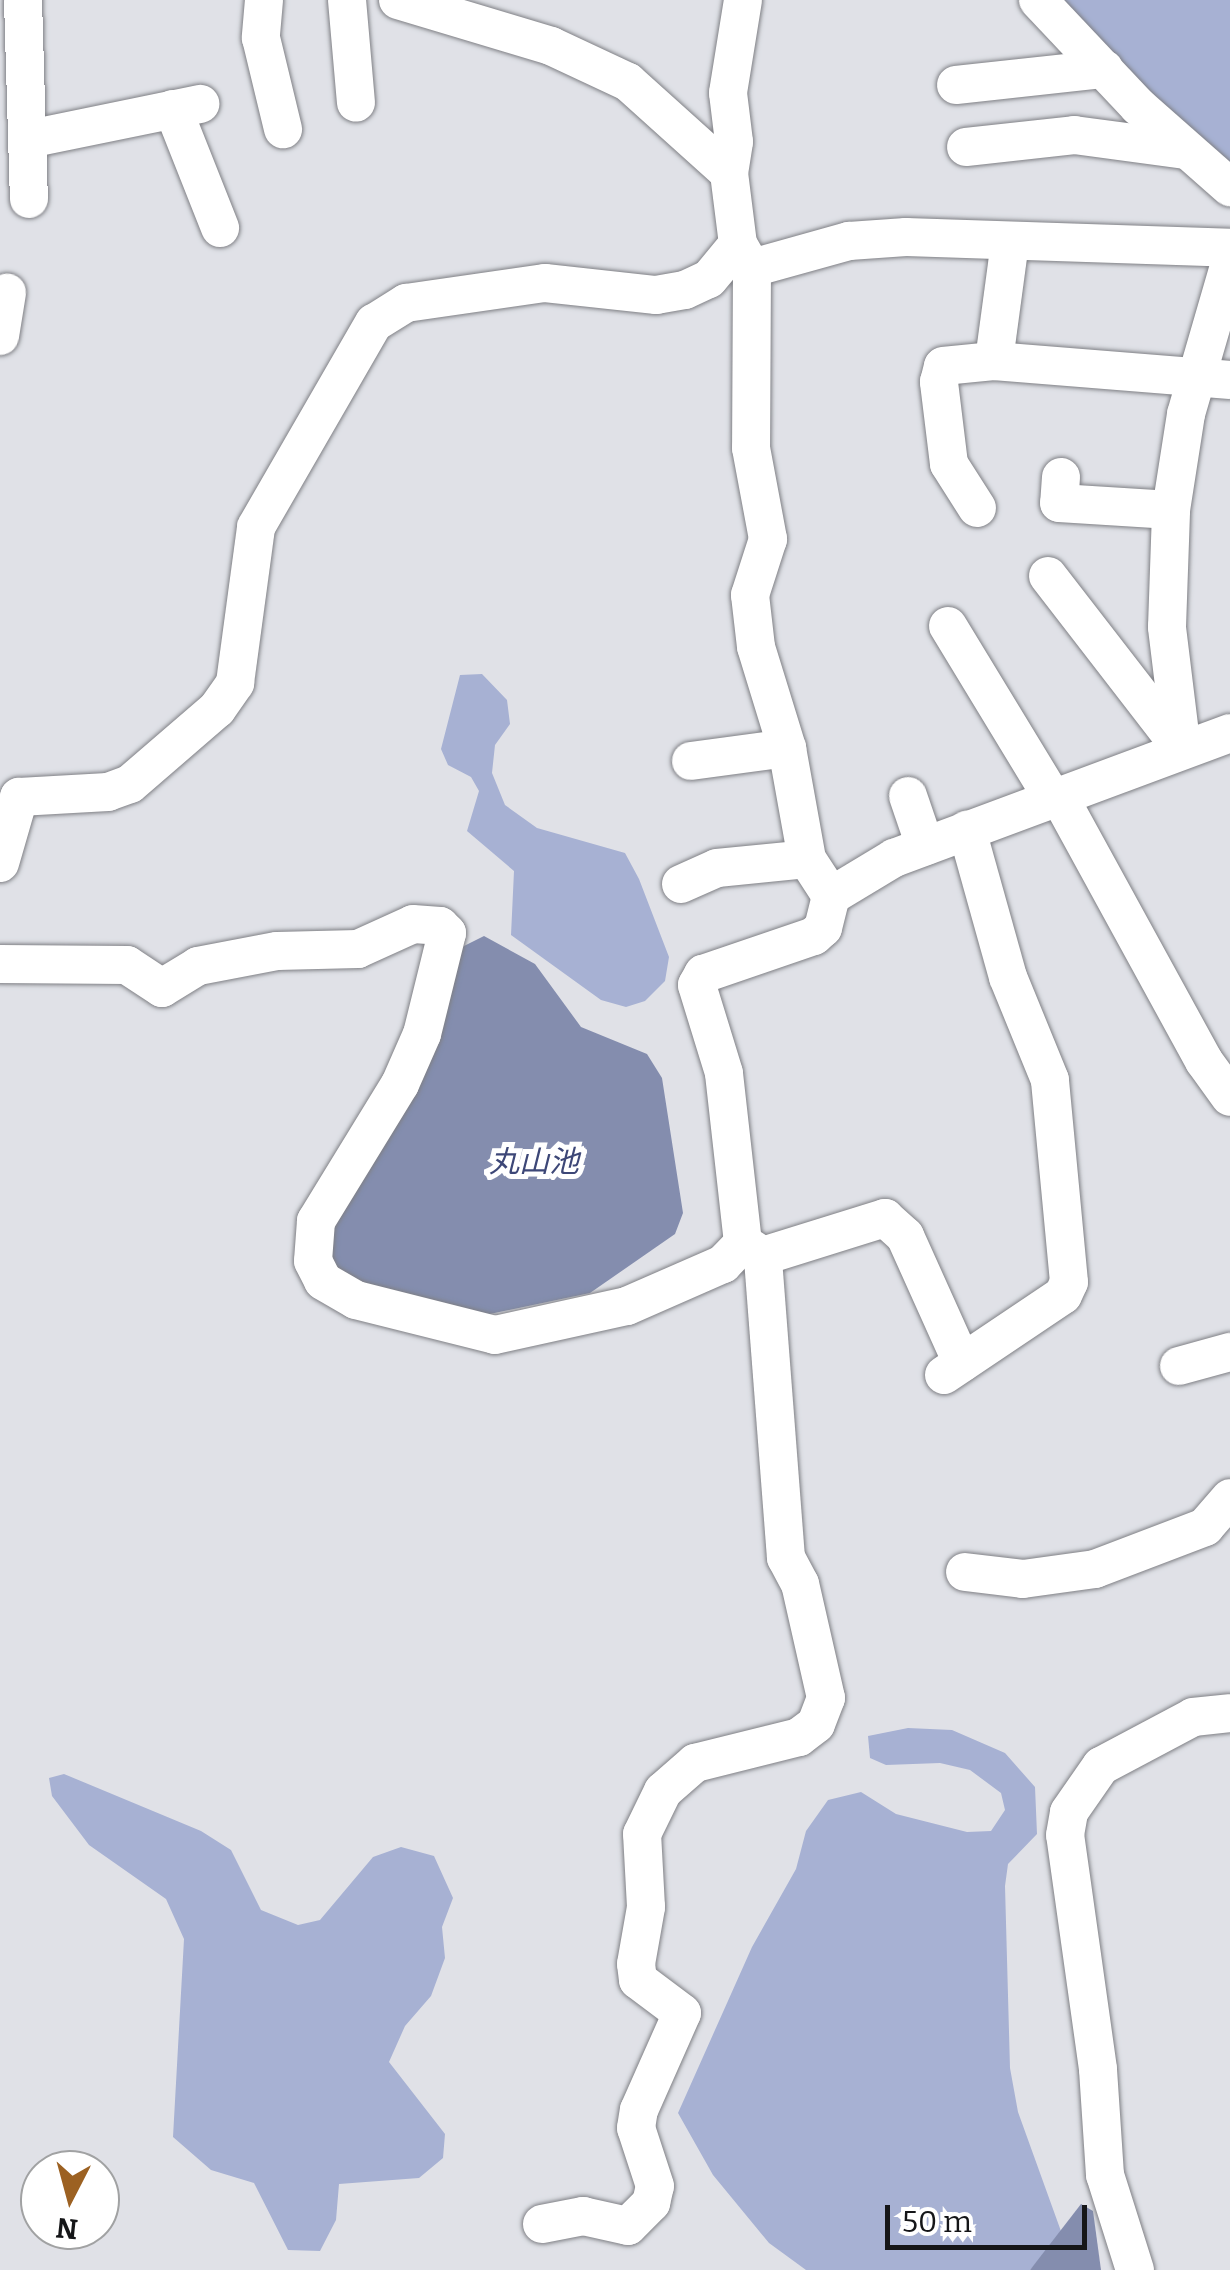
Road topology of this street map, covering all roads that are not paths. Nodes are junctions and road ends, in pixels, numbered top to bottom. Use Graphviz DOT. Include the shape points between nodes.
graph roads {
  1 [pos="23,0"];
  2 [pos="264,0"];
  3 [pos="346,0"];
  4 [pos="398,0"];
  5 [pos="743,0"];
  6 [pos="1038,0"];
  7 [pos="1104,69"];
  8 [pos="956,85"];
  9 [pos="356,103"];
  10 [pos="283,129"];
  11 [pos="966,146"];
  12 [pos="20,150"];
  13 [pos="1188,150"];
  14 [pos="729,173"];
  15 [pos="1230,187"];
  16 [pos="29,199"];
  17 [pos="220,228"];
  18 [pos="1010,242"];
  19 [pos="1230,248"];
  20 [pos="745,256"];
  21 [pos="1230,263"];
  22 [pos="7,293"];
  23 [pos="0,336"];
  24 [pos="994,361"];
  25 [pos="1214,378"];
  26 [pos="1061,477"];
  27 [pos="977,508"];
  28 [pos="1171,510"];
  29 [pos="1048,576"];
  30 [pos="948,626"];
  31 [pos="1230,733"];
  32 [pos="788,748"];
  33 [pos="1182,750"];
  34 [pos="691,761"];
  35 [pos="908,796"];
  36 [pos="1057,799"];
  37 [pos="967,830"];
  38 [pos="925,846"];
  39 [pos="807,859"];
  40 [pos="0,863"];
  41 [pos="681,884"];
  42 [pos="831,896"];
  43 [pos="0,964"];
  44 [pos="1230,1096"];
  45 [pos="753,1250"];
  46 [pos="1230,1352"];
  47 [pos="1179,1366"];
  48 [pos="1230,1498"];
  49 [pos="965,1572"];
  50 [pos="1230,1712"];
  51 [pos="542,2224"];
  52 [pos="1135,2270"];
  1 -- 12 [label="street"];
  2 -- 10 [label="street" via="262,50"];
  3 -- 9 [label="street"];
  4 -- 14 [label="street" via="552,46 628,82"];
  5 -- 14 [label="street" via="728,93 734,142"];
  6 -- 7 [label="street"];
  7 -- 8 [label="street"];
  7 -- 13 [label="street"];
  11 -- 13 [label="street" via="1074,135"];
  12 -- 16 [label="street"];
  12 -- 17 [label="street" via="187,106"];
  13 -- 15 [label="street"];
  14 -- 20 [label="street"];
  18 -- 19 [label="street"];
  18 -- 20 [label="street" via="849,241"];
  18 -- 24 [label="street"];
  20 -- 32 [label="street" via="751,448 768,540 750,595 756,647"];
  20 -- 40 [label="street" via="685,290 656,296 545,284 406,303 374,323 256,527 243,660 226,696 130,784 108,792 19,797"];
  21 -- 25 [label="street"];
  22 -- 23 [label="street"];
  24 -- 25 [label="street"];
  24 -- 27 [label="street" via="943,366 938,382 949,464"];
  25 -- 28 [label="street"];
  26 -- 28 [label="street" via="1059,503"];
  28 -- 33 [label="street" via="1167,628"];
  29 -- 33 [label="street"];
  30 -- 36 [label="street"];
  31 -- 33 [label="street"];
  32 -- 34 [label="street"];
  32 -- 39 [label="street"];
  33 -- 36 [label="street"];
  35 -- 38 [label="street"];
  36 -- 37 [label="street"];
  36 -- 44 [label="street"];
  37 -- 38 [label="street"];
  37 -- 45 [label="street" via="1008,977 1050,1080 1068,1282 1063,1294 953,1369 905,1236 885,1218"];
  38 -- 42 [label="street"];
  39 -- 41 [label="street" via="717,868"];
  39 -- 42 [label="street"];
  42 -- 45 [label="street" via="824,928 814,936 703,974 697,985 724,1073"];
  43 -- 45 [label="street" via="127,965 162,988 198,966 277,951 358,950 412,924 440,926 446,934 422,1034 400,1084 316,1220 312,1261 323,1280 356,1300 495,1335 628,1306"];
  45 -- 51 [label="street" via="786,1558 800,1584 821,1666 823,1711 799,1737 696,1763 663,1792 642,1834 646,1907 636,1964 638,1980 682,2014 638,2110 636,2128 655,2186 652,2203 628,2226 583,2216"];
  46 -- 47 [label="street"];
  48 -- 49 [label="street" via="1205,1527 1094,1568 1023,1579"];
  50 -- 52 [label="street" via="1193,1718 1101,1766 1066,1823 1105,2176"];
}
